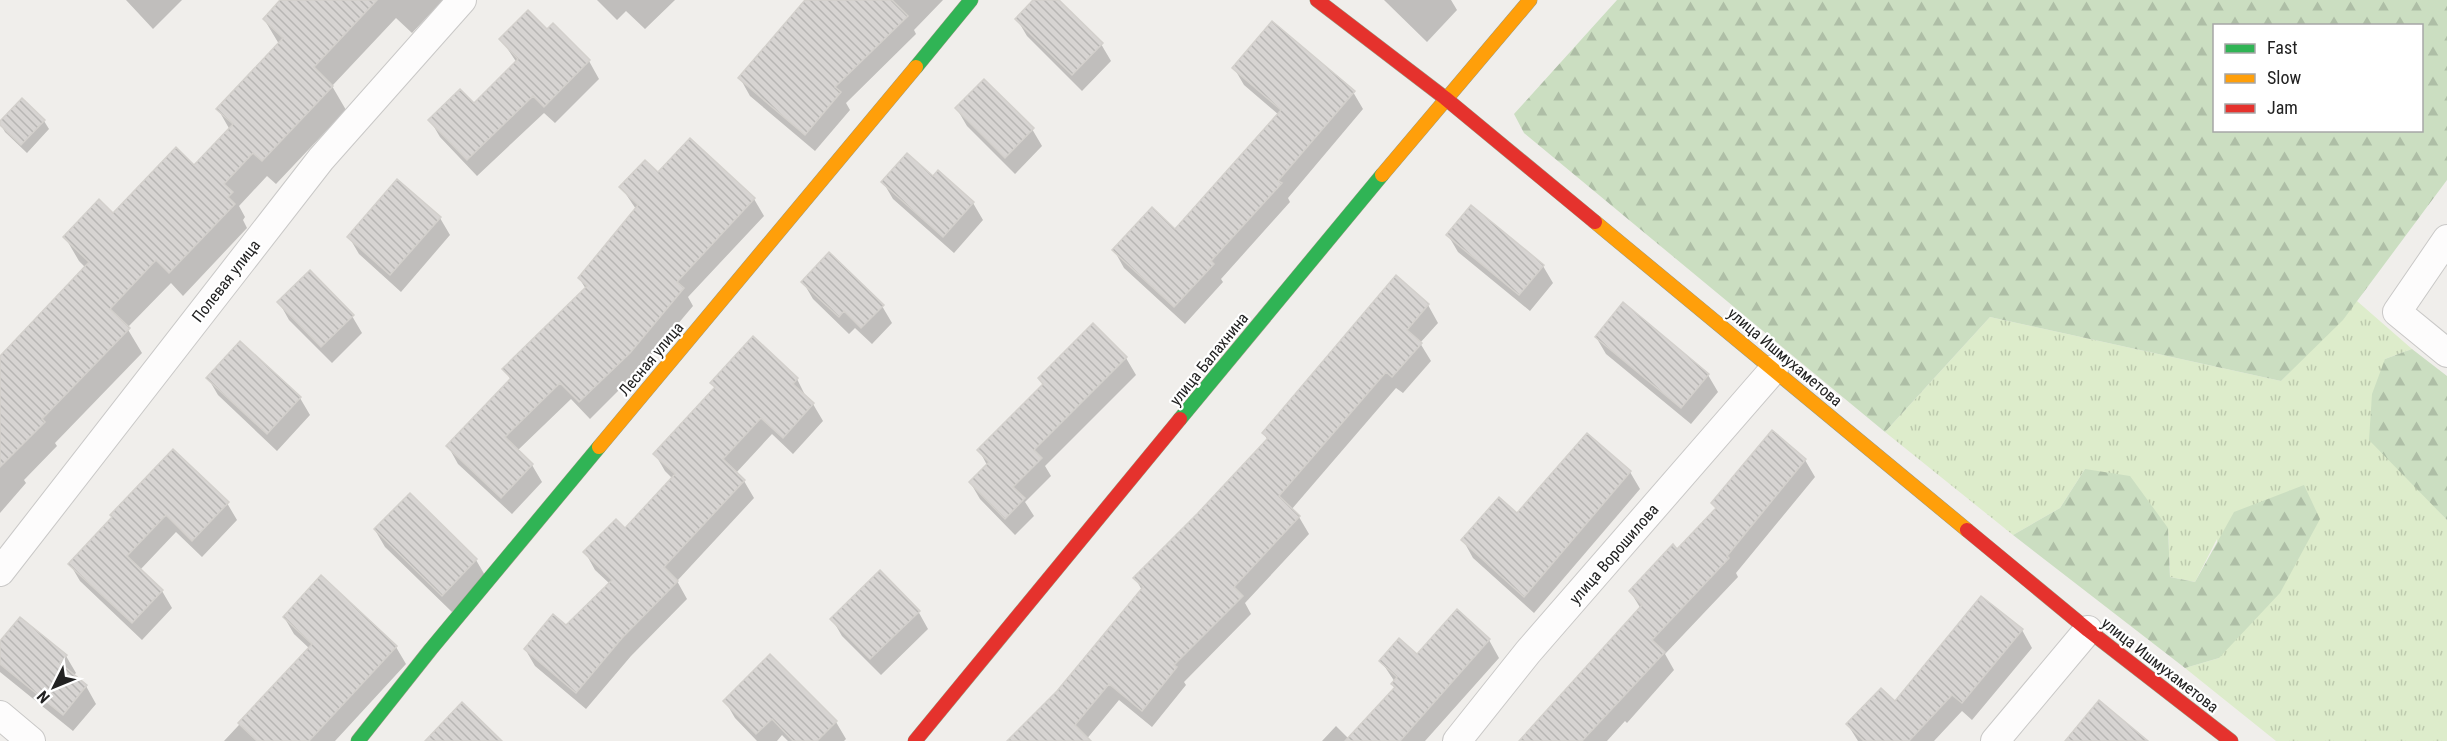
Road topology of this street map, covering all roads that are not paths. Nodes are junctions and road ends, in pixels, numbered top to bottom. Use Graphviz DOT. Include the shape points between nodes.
graph roads {
  1 [pos="462,0"];
  2 [pos="971,0"];
  3 [pos="1317,0"];
  4 [pos="1530,0"];
  5 [pos="1445,98"];
  6 [pos="2447,239"];
  7 [pos="2447,353"];
  8 [pos="1774,369"];
  9 [pos="0,572"];
  10 [pos="2088,630"];
  11 [pos="0,715"];
  12 [pos="31,741"];
  13 [pos="358,741"];
  14 [pos="915,741"];
  15 [pos="1457,741"];
  16 [pos="1995,741"];
  17 [pos="2231,741"];
  1 -- 9 [label="street, Полевая улица" via="321,159"];
  2 -- 13 [label="street, Лесная улица"];
  3 -- 5 [label="street, улица Ишмухаметова"];
  4 -- 5 [label="street, улица Балахнина"];
  5 -- 8 [label="street, улица Ишмухаметова"];
  5 -- 14 [label="street, улица Балахнина"];
  6 -- 7 [label="street" via="2397,312"];
  8 -- 10 [label="street, улица Ишмухаметова"];
  8 -- 15 [label="street, улица Ворошилова" via="1528,652"];
  10 -- 16 [label="street"];
  10 -- 17 [label="street, улица Ишмухаметова"];
  11 -- 12 [label="street"];
}
